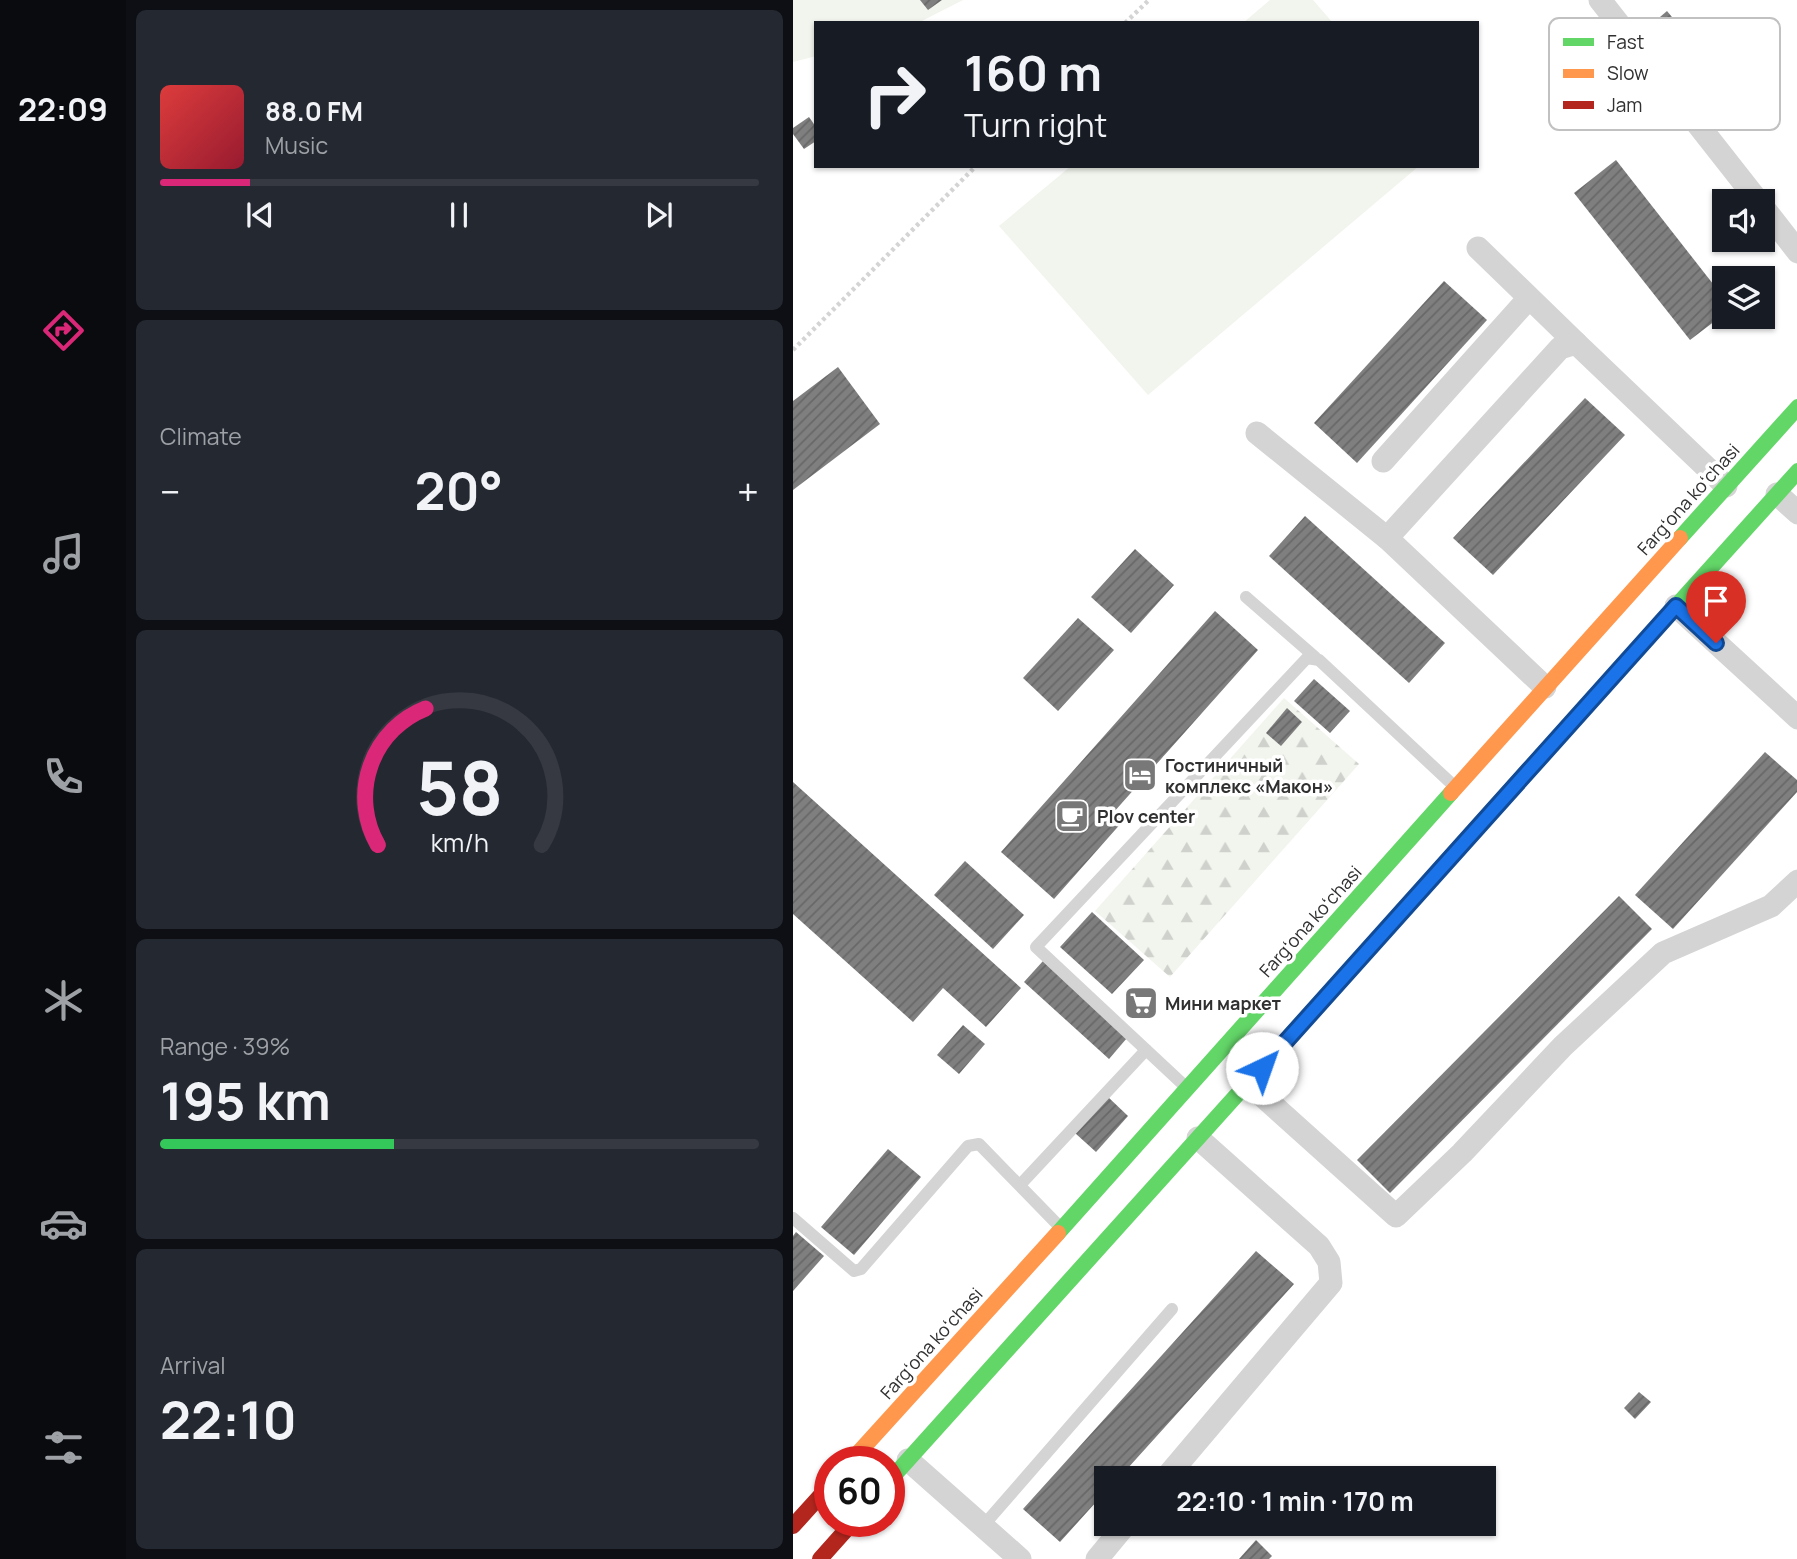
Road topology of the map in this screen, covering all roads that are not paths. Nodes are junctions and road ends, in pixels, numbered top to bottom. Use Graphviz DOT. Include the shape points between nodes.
graph roads {
  1 [pos="1600,0"];
  2 [pos="1614,18"];
  3 [pos="1702,130"];
  4 [pos="1749,189"];
  5 [pos="1775,223"];
  6 [pos="1478,248"];
  7 [pos="1797,252"];
  8 [pos="1529,298"];
  9 [pos="1576,343"];
  10 [pos="1797,407"];
  11 [pos="1257,433"];
  12 [pos="1383,461"];
  13 [pos="1797,471"];
  14 [pos="1726,486"];
  15 [pos="1777,494"];
  16 [pos="1797,513"];
  17 [pos="1387,538"];
  18 [pos="1246,597"];
  19 [pos="1676,606"];
  20 [pos="1315,657"];
  21 [pos="1545,687"];
  22 [pos="1797,718"];
  23 [pos="1456,787"];
  24 [pos="1797,881"];
  25 [pos="1146,1050"];
  26 [pos="1248,1083"];
  27 [pos="1189,1090"];
  28 [pos="1198,1138"];
  29 [pos="1020,1185"];
  30 [pos="793,1217"];
  31 [pos="1062,1228"];
  32 [pos="989,1307"];
  33 [pos="1172,1309"];
  34 [pos="1022,1335"];
  35 [pos="864,1446"];
  36 [pos="908,1460"];
  37 [pos="905,1463"];
  38 [pos="1176,1466"];
  39 [pos="814,1503"];
  40 [pos="793,1526"];
  41 [pos="983,1526"];
  42 [pos="1116,1536"];
  43 [pos="840,1537"];
  44 [pos="820,1559"];
  45 [pos="1021,1559"];
  46 [pos="1097,1559"];
  1 -- 2 [label="street"];
  3 -- 4 [label="street"];
  5 -- 7 [label="street"];
  6 -- 8 [label="street"];
  8 -- 9 [label="street"];
  8 -- 12 [label="street"];
  9 -- 14 [label="street"];
  9 -- 17 [label="street" via="1560,348"];
  10 -- 14 [label="main road, Fargʻona koʻchasi"];
  11 -- 17 [label="street"];
  13 -- 15 [label="main road"];
  14 -- 21 [label="main road, Fargʻona koʻchasi"];
  15 -- 16 [label="street"];
  15 -- 19 [label="main road"];
  17 -- 21 [label="street"];
  18 -- 20 [label="lane"];
  19 -- 22 [label="street"];
  19 -- 26 [label="main road"];
  20 -- 23 [label="lane"];
  20 -- 25 [label="lane" via="1304,661 1036,947"];
  21 -- 23 [label="main road, Fargʻona koʻchasi"];
  23 -- 27 [label="main road, Fargʻona koʻchasi"];
  24 -- 26 [label="street" via="1771,906 1663,953 1563,1046 1396,1216"];
  25 -- 27 [label="lane"];
  25 -- 29 [label="lane"];
  26 -- 28 [label="main road"];
  27 -- 31 [label="main road, Fargʻona koʻchasi"];
  28 -- 34 [label="main road"];
  28 -- 38 [label="street" via="1319,1246 1329,1262 1331,1283"];
  29 -- 30 [label="lane" via="979,1144 968,1146 861,1269 854,1271"];
  29 -- 31 [label="lane"];
  31 -- 32 [label="main road, Fargʻona koʻchasi"];
  32 -- 34 [label="main road"];
  32 -- 35 [label="main road, Fargʻona koʻchasi"];
  33 -- 41 [label="lane"];
  34 -- 36 [label="main road"];
  36 -- 37 [label="main road"];
  36 -- 41 [label="street"];
  39 -- 40 [label="main road"];
  41 -- 45 [label="street"];
  42 -- 46 [label="street"];
  43 -- 44 [label="main road"];
}
